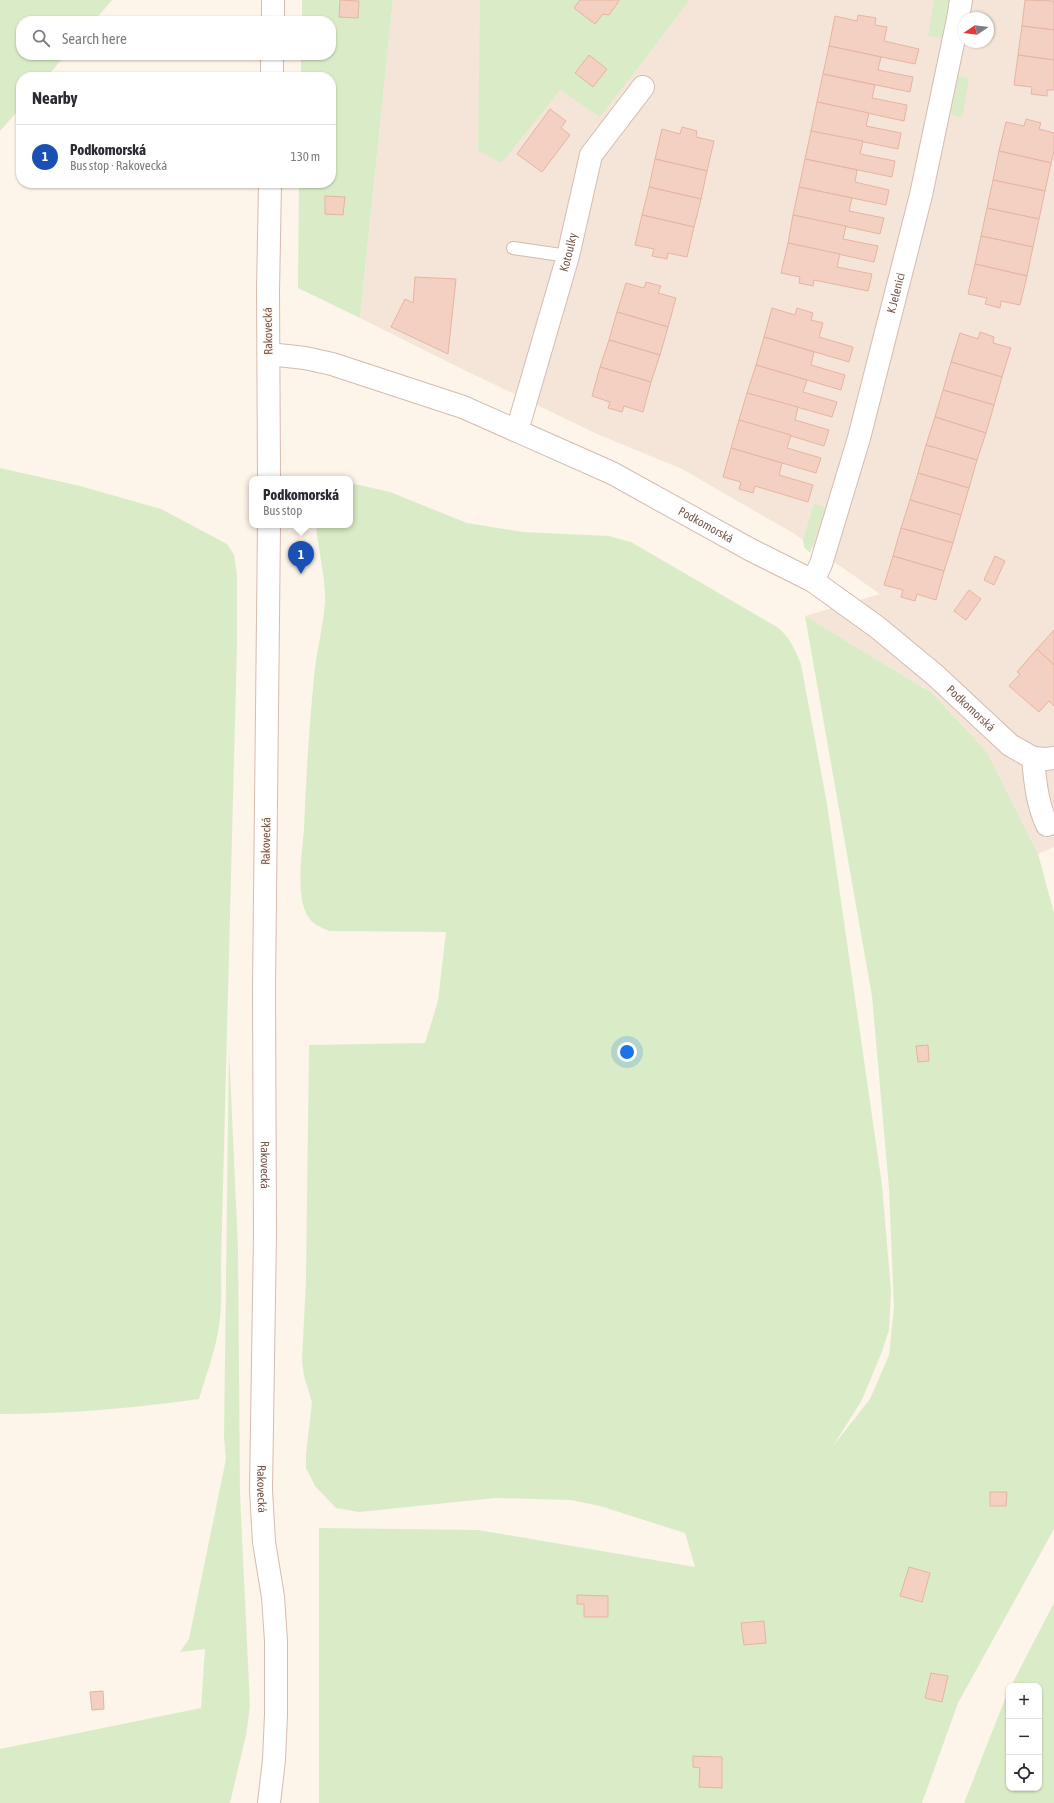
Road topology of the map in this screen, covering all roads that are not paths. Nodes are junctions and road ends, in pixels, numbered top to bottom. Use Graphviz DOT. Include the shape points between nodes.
graph roads {
  1 [pos="273,0"];
  2 [pos="961,0"];
  3 [pos="272,16"];
  4 [pos="272,60"];
  5 [pos="272,72"];
  6 [pos="643,88"];
  7 [pos="270,188"];
  8 [pos="513,248"];
  9 [pos="568,256"];
  10 [pos="268,354"];
  11 [pos="517,431"];
  12 [pos="268,476"];
  13 [pos="269,528"];
  14 [pos="813,581"];
  15 [pos="1043,758"];
  16 [pos="1046,825"];
  17 [pos="269,1803"];
  1 -- 3 [label="street"];
  2 -- 14 [label="street, K Jelenici" via="921,195 859,438 821,564"];
  4 -- 5 [label="street"];
  6 -- 9 [label="street, Kotoulky" via="591,155"];
  7 -- 10 [label="street, Rakovecká"];
  8 -- 9 [label="lane"];
  9 -- 11 [label="street, Kotoulky"];
  10 -- 11 [label="street, Podkomorská" via="332,364 463,407"];
  10 -- 12 [label="street, Rakovecká"];
  11 -- 14 [label="street, Podkomorská" via="612,473 751,550"];
  13 -- 17 [label="street, Rakovecká" via="261,1490 264,1542 274,1608 277,1678 274,1760"];
  14 -- 15 [label="street, Podkomorská" via="877,627 935,675 1010,745"];
  15 -- 16 [label="street, Podkomorská" via="1036,794"];
}
